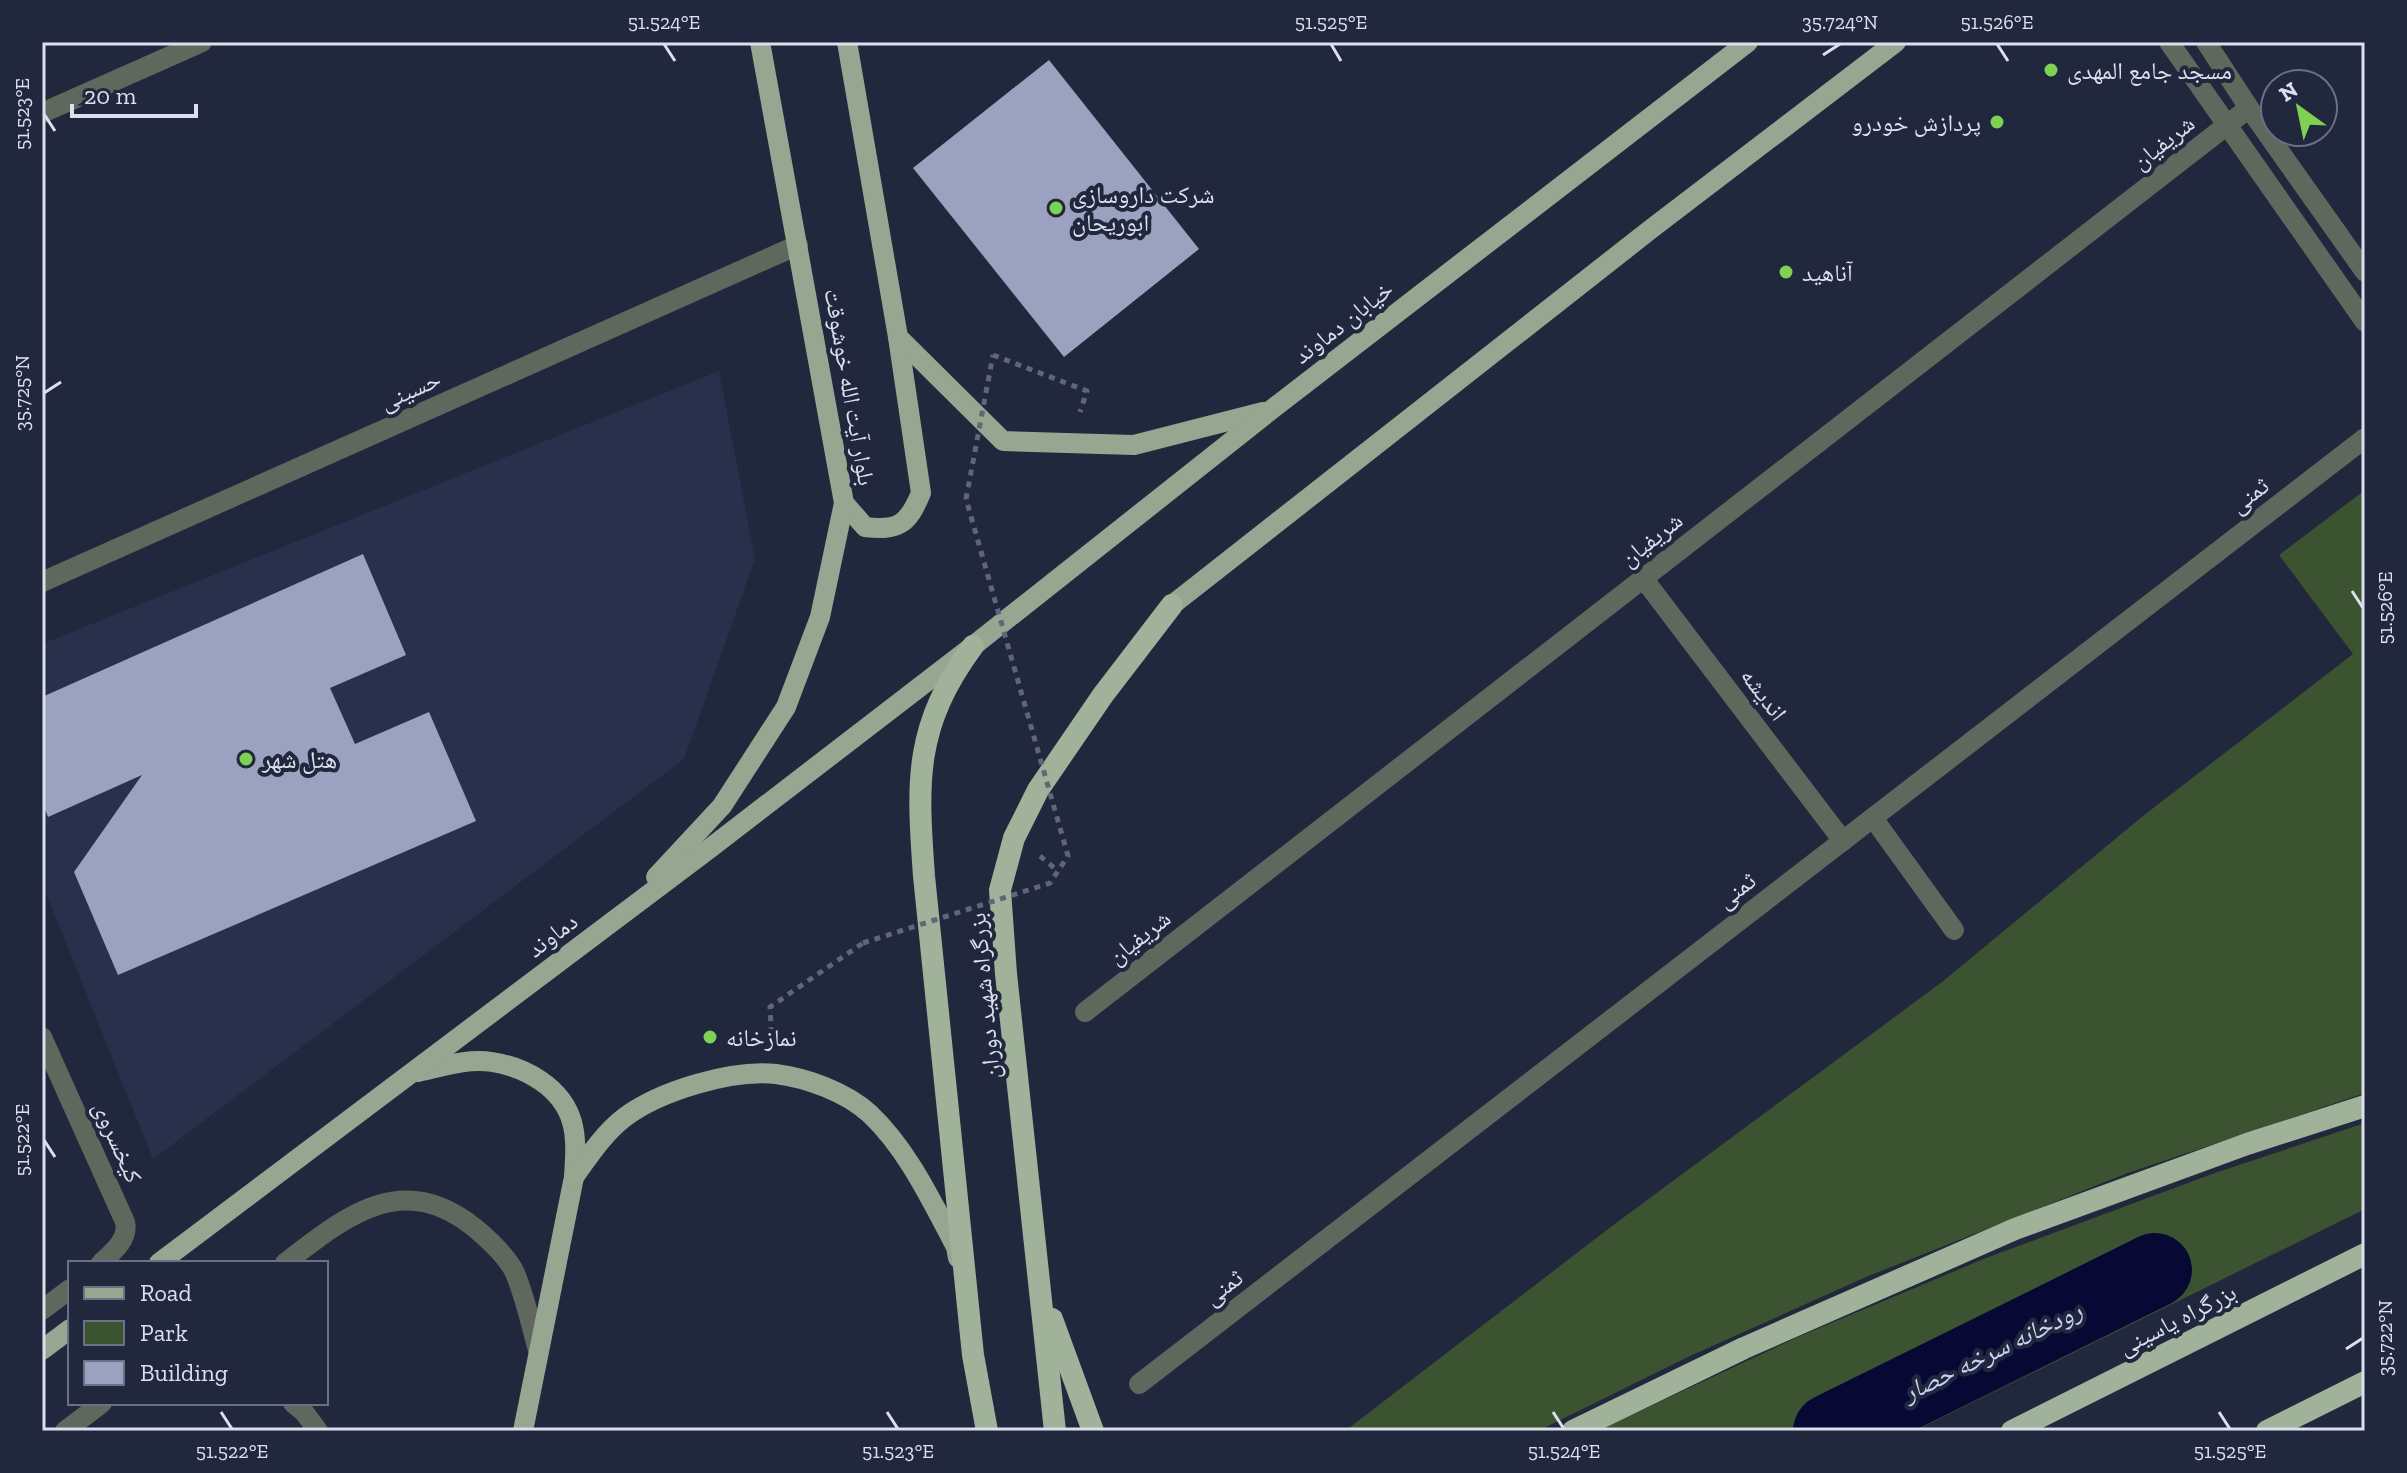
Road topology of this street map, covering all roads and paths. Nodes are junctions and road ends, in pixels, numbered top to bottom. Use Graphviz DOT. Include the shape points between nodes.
graph roads {
  1 [pos="202,42"];
  2 [pos="760,42"];
  3 [pos="847,42"];
  4 [pos="1748,42"];
  5 [pos="1896,42"];
  6 [pos="2169,42"];
  7 [pos="2206,42"];
  8 [pos="2249,108"];
  9 [pos="42,113"];
  10 [pos="2227,125"];
  11 [pos="798,245"];
  12 [pos="2365,272"];
  13 [pos="2365,322"];
  14 [pos="898,337"];
  15 [pos="1087,391"];
  16 [pos="1271,410"];
  17 [pos="2365,438"];
  18 [pos="844,503"];
  19 [pos="1643,578"];
  20 [pos="42,582"];
  21 [pos="1172,605"];
  22 [pos="973,646"];
  23 [pos="1873,818"];
  24 [pos="1843,841"];
  25 [pos="1040,856"];
  26 [pos="1058,871"];
  27 [pos="619,917"];
  28 [pos="1954,930"];
  29 [pos="770,1007"];
  30 [pos="1085,1012"];
  31 [pos="42,1037"];
  32 [pos="410,1074"];
  33 [pos="2365,1106"];
  34 [pos="574,1177"];
  35 [pos="2365,1254"];
  36 [pos="103,1261"];
  37 [pos="162,1261"];
  38 [pos="288,1261"];
  39 [pos="1039,1279"];
  40 [pos="68,1290"];
  41 [pos="42,1310"];
  42 [pos="68,1330"];
  43 [pos="42,1350"];
  44 [pos="538,1350"];
  45 [pos="973,1355"];
  46 [pos="2365,1382"];
  47 [pos="1139,1384"];
  48 [pos="99,1405"];
  49 [pos="295,1405"];
  50 [pos="65,1431"];
  51 [pos="318,1431"];
  52 [pos="523,1431"];
  53 [pos="987,1431"];
  54 [pos="1055,1431"];
  55 [pos="1093,1431"];
  56 [pos="1573,1431"];
  57 [pos="2012,1431"];
  58 [pos="2267,1431"];
  1 -- 9 [label="street"];
  2 -- 11 [label="main road, بلوار آیت الله خوشوقت"];
  3 -- 14 [label="main road"];
  4 -- 16 [label="main road, خیابان دماوند"];
  5 -- 21 [label="main road"];
  6 -- 10 [label="street"];
  7 -- 8 [label="street"];
  8 -- 10 [label="street, شریفیان"];
  8 -- 12 [label="street"];
  10 -- 13 [label="street"];
  10 -- 19 [label="street, شریفیان"];
  11 -- 18 [label="main road, بلوار آیت الله خوشوقت"];
  11 -- 20 [label="street, حسینی"];
  14 -- 16 [label="main road" via="1003,441 1134,445"];
  14 -- 18 [label="main road" via="921,493 912,516 890,530 865,527"];
  15 -- 26 [label="path, bridge" via="993,355 966,499 1068,856"];
  16 -- 22 [label="main road, خیابان دماوند"];
  17 -- 23 [label="street, ثمنی"];
  18 -- 27 [label="main road, بلوار آیت الله خوشوقت" via="820,617 786,707 722,806"];
  19 -- 24 [label="street, اندیشه"];
  19 -- 30 [label="street, شریفیان"];
  21 -- 39 [label="highway, بزرگراه شهید دوران" via="1038,790 1014,838 1000,890"];
  22 -- 27 [label="main road, دماوند"];
  22 -- 45 [label="highway, بزرگراه شهید دوران" via="938,701 927,731 919,799"];
  23 -- 24 [label="street, ثمنی"];
  23 -- 28 [label="street"];
  24 -- 47 [label="street, ثمنی"];
  25 -- 26 [label="path"];
  26 -- 29 [label="path, bridge" via="1050,883 863,943"];
  27 -- 32 [label="main road, دماوند"];
  31 -- 36 [label="street, کیخسروی" via="125,1222 124,1239"];
  32 -- 34 [label="main road" via="490,1061 543,1081 564,1102 572,1122"];
  32 -- 37 [label="main road, دماوند"];
  33 -- 56 [label="highway" via="2015,1229 1744,1348"];
  34 -- 44 [label="main road"];
  34 -- 45 [label="main road" via="625,1117 687,1088 749,1074 799,1078 826,1088 869,1114 926,1192 956,1247"];
  35 -- 57 [label="highway, بزرگراه یاسینی"];
  38 -- 44 [label="street" via="342,1220 386,1202 422,1200 456,1213 484,1235 514,1271"];
  39 -- 54 [label="highway, بزرگراه شهید دوران"];
  39 -- 55 [label="highway"];
  40 -- 41 [label="street"];
  42 -- 43 [label="main road"];
  44 -- 52 [label="main road"];
  45 -- 53 [label="highway, بزرگراه شهید دوران"];
  46 -- 58 [label="highway"];
  48 -- 50 [label="street"];
  49 -- 51 [label="street"];
}
